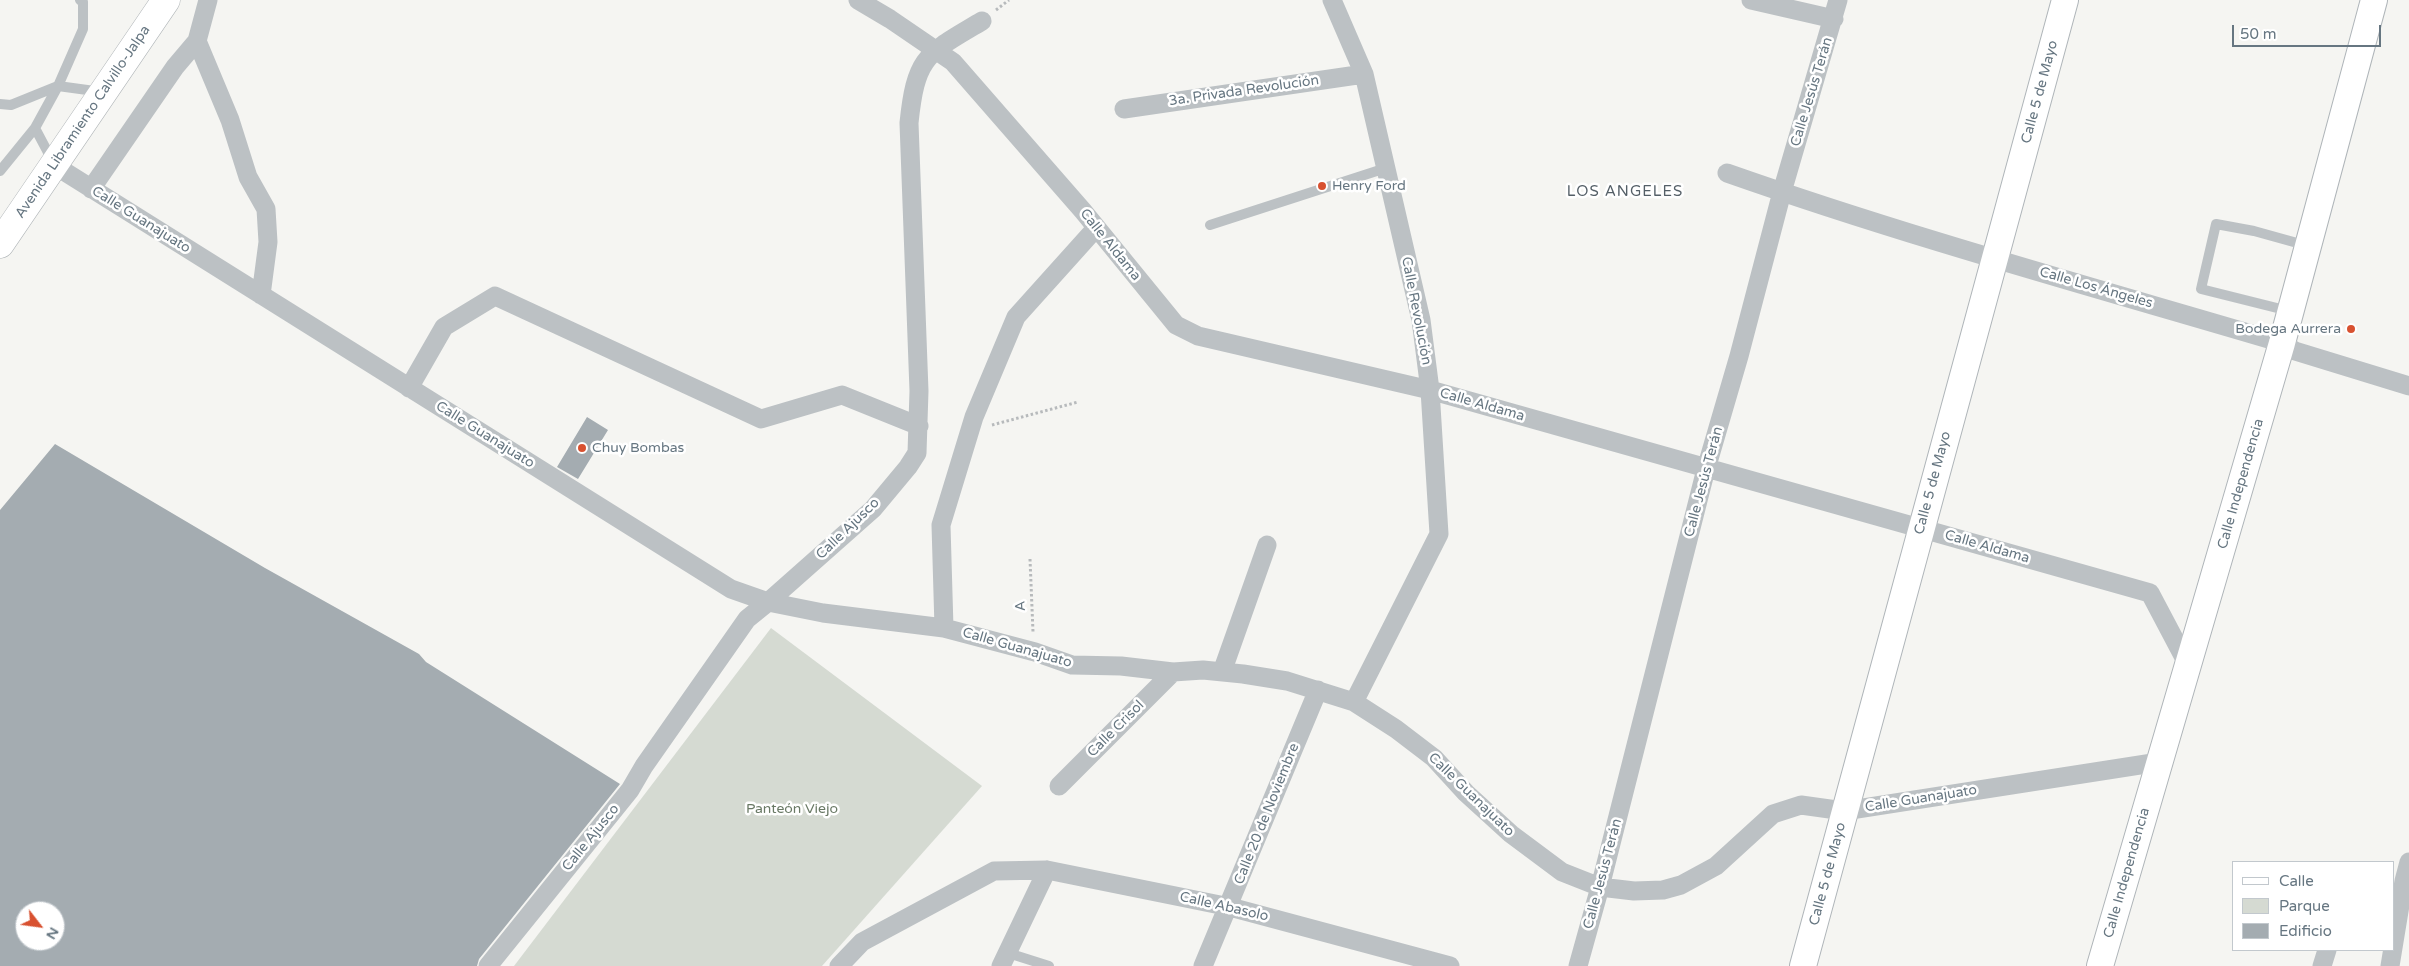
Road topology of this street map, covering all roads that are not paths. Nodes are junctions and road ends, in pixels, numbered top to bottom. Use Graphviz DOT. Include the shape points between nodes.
graph roads {
  1 [pos="80,0"];
  2 [pos="166,0"];
  3 [pos="208,0"];
  4 [pos="858,0"];
  5 [pos="1332,0"];
  6 [pos="1751,0"];
  7 [pos="1838,0"];
  8 [pos="2065,0"];
  9 [pos="2374,0"];
  10 [pos="1834,20"];
  11 [pos="982,21"];
  12 [pos="197,41"];
  13 [pos="935,49"];
  14 [pos="1364,74"];
  15 [pos="58,86"];
  16 [pos="103,92"];
  17 [pos="0,104"];
  18 [pos="1124,109"];
  19 [pos="35,128"];
  20 [pos="54,165"];
  21 [pos="1386,168"];
  22 [pos="0,171"];
  23 [pos="1726,172"];
  24 [pos="92,189"];
  25 [pos="1782,192"];
  26 [pos="1210,225"];
  27 [pos="1096,228"];
  28 [pos="0,244"];
  29 [pos="2308,246"];
  30 [pos="1995,258"];
  31 [pos="261,295"];
  32 [pos="2290,312"];
  33 [pos="2282,343"];
  34 [pos="2409,386"];
  35 [pos="409,388"];
  36 [pos="1430,390"];
  37 [pos="918,426"];
  38 [pos="1706,469"];
  39 [pos="1921,529"];
  40 [pos="1267,545"];
  41 [pos="768,602"];
  42 [pos="944,628"];
  43 [pos="2188,665"];
  44 [pos="1173,672"];
  45 [pos="1222,672"];
  46 [pos="1318,690"];
  47 [pos="1354,702"];
  48 [pos="2159,762"];
  49 [pos="1059,786"];
  50 [pos="1844,811"];
  51 [pos="2409,862"];
  52 [pos="1047,870"];
  53 [pos="1600,887"];
  54 [pos="1230,907"];
  55 [pos="862,942"];
  56 [pos="2394,942"];
  57 [pos="2327,951"];
  58 [pos="2392,951"];
  59 [pos="1004,960"];
  60 [pos="488,966"];
  61 [pos="839,966"];
  62 [pos="852,966"];
  63 [pos="1049,966"];
  64 [pos="1204,966"];
  65 [pos="1450,966"];
  66 [pos="1578,966"];
  67 [pos="1803,966"];
  68 [pos="2100,966"];
  69 [pos="2322,966"];
  70 [pos="2390,966"];
  1 -- 15 [label="lane" via="83,2 82,29"];
  2 -- 16 [label="main road, Avenida Libramiento Calvillo-Jalpa"];
  3 -- 12 [label="street"];
  4 -- 13 [label="street, Calle Aldama"];
  5 -- 14 [label="street, Calle Revolución"];
  6 -- 10 [label="street"];
  7 -- 10 [label="street, Calle Jesús Terán"];
  8 -- 30 [label="main road, Calle 5 de Mayo"];
  9 -- 29 [label="main road, Calle Independencia"];
  10 -- 25 [label="street, Calle Jesús Terán"];
  11 -- 13 [label="street, Calle Ajusco"];
  12 -- 24 [label="street"];
  12 -- 31 [label="street" via="230,120 248,177 266,209 268,242"];
  13 -- 27 [label="street, Calle Aldama" via="953,62"];
  13 -- 37 [label="street, Calle Ajusco" via="921,65 912,90 909,123"];
  14 -- 18 [label="street, 3a. Privada Revolución"];
  14 -- 21 [label="street, Calle Revolución"];
  15 -- 16 [label="lane"];
  15 -- 17 [label="lane" via="11,105"];
  15 -- 19 [label="lane"];
  16 -- 20 [label="main road, Avenida Libramiento Calvillo-Jalpa"];
  19 -- 20 [label="lane"];
  19 -- 22 [label="lane"];
  20 -- 24 [label="street, Calle Guanajuato"];
  20 -- 28 [label="main road, Avenida Libramiento Calvillo-Jalpa"];
  21 -- 26 [label="lane"];
  21 -- 36 [label="street, Calle Revolución" via="1420,320"];
  23 -- 25 [label="street, Calle Los Ángeles"];
  24 -- 31 [label="street, Calle Guanajuato"];
  25 -- 30 [label="street, Calle Los Ángeles"];
  25 -- 38 [label="street, Calle Jesús Terán"];
  27 -- 36 [label="street, Calle Aldama" via="1176,324 1198,336"];
  27 -- 42 [label="street, Calle Guanajuato" via="1016,317 970,431 941,525"];
  29 -- 32 [label="main road, Calle Independencia"];
  29 -- 32 [label="lane" via="2216,224 2200,289"];
  30 -- 33 [label="street, Calle Los Ángeles"];
  30 -- 39 [label="main road, Calle 5 de Mayo"];
  31 -- 35 [label="street, Calle Guanajuato"];
  32 -- 33 [label="main road, Calle Independencia"];
  33 -- 34 [label="street, Calle Los Ángeles" via="2295,351"];
  33 -- 43 [label="main road, Calle Independencia"];
  35 -- 37 [label="street" via="444,327 495,296 761,419 842,395"];
  35 -- 41 [label="street, Calle Guanajuato" via="731,589"];
  36 -- 38 [label="street, Calle Aldama"];
  36 -- 47 [label="street, Calle Revolución" via="1439,534"];
  37 -- 41 [label="street, Calle Ajusco" via="917,453 873,509"];
  38 -- 39 [label="street, Calle Aldama"];
  38 -- 53 [label="street, Calle Jesús Terán"];
  39 -- 43 [label="street, Calle Aldama" via="2150,593"];
  39 -- 50 [label="main road, Calle 5 de Mayo"];
  40 -- 45 [label="street"];
  41 -- 42 [label="street, Calle Guanajuato" via="823,613"];
  41 -- 60 [label="street, Calle Ajusco" via="747,619 630,790"];
  42 -- 44 [label="street, Calle Guanajuato" via="1072,665"];
  43 -- 48 [label="main road, Calle Independencia"];
  44 -- 45 [label="street, Calle Guanajuato"];
  44 -- 49 [label="street, Calle Crisol"];
  45 -- 46 [label="street, Calle Guanajuato" via="1287,681"];
  46 -- 47 [label="street, Calle Guanajuato"];
  46 -- 54 [label="street, Calle 20 de Noviembre"];
  47 -- 53 [label="street, Calle Guanajuato" via="1434,758 1511,834 1562,872"];
  48 -- 50 [label="street, Calle Guanajuato"];
  48 -- 68 [label="main road, Calle Independencia"];
  50 -- 53 [label="street, Calle Guanajuato" via="1801,805 1773,814 1716,866 1681,885 1663,890 1634,891"];
  50 -- 67 [label="main road, Calle 5 de Mayo"];
  51 -- 56 [label="street"];
  52 -- 54 [label="street, Calle Abasolo"];
  52 -- 55 [label="street, Calle Abasolo" via="994,871"];
  52 -- 59 [label="street"];
  53 -- 66 [label="street, Calle Jesús Terán"];
  54 -- 64 [label="street, Calle 20 de Noviembre"];
  54 -- 65 [label="street, Calle Abasolo"];
  55 -- 61 [label="street"];
  55 -- 62 [label="street"];
  57 -- 69 [label="street"];
  58 -- 70 [label="street"];
  59 -- 63 [label="lane"];
}
